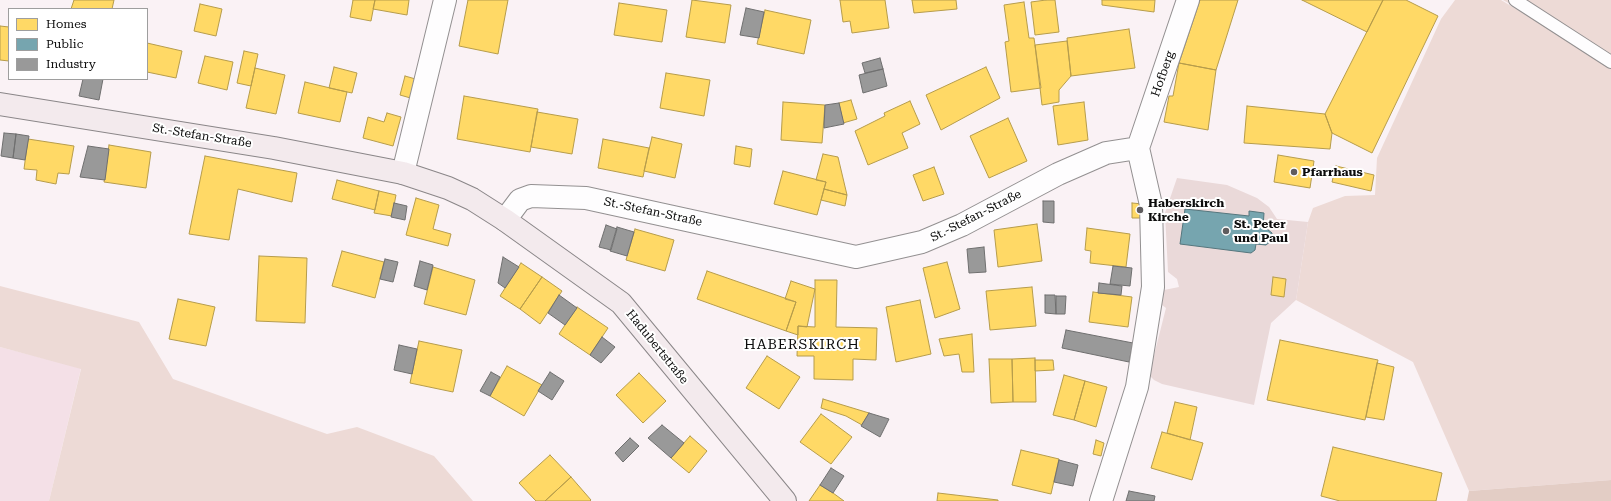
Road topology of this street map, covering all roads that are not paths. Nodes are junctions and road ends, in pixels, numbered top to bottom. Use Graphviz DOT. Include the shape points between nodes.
graph roads {
  1 [pos="445,0"];
  2 [pos="1188,0"];
  3 [pos="1515,0"];
  4 [pos="1611,62"];
  5 [pos="0,104"];
  6 [pos="1138,148"];
  7 [pos="403,172"];
  8 [pos="505,220"];
  9 [pos="785,501"];
  10 [pos="1102,501"];
  1 -- 7 [label="street"];
  2 -- 6 [label="street, Hofberg"];
  3 -- 4 [label="lane"];
  5 -- 7 [label="street, St.-Stefan-Straße" via="274,148"];
  6 -- 8 [label="street, St.-Stefan-Straße" via="1106,153 922,242 856,257 586,198 531,196 520,200"];
  6 -- 10 [label="street" via="1151,205 1153,287 1137,387"];
  7 -- 8 [label="street, St.-Stefan-Straße" via="460,194"];
  8 -- 9 [label="street, Hadubertstraße" via="621,303"];
}
